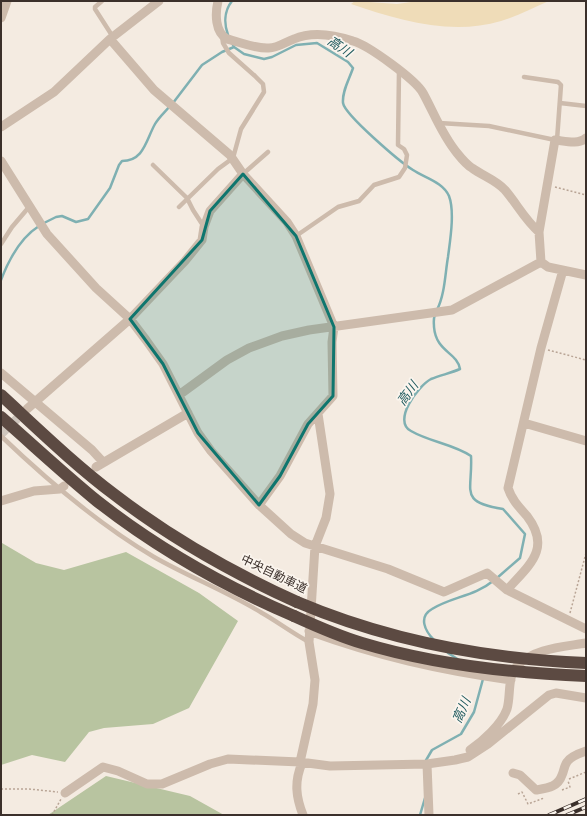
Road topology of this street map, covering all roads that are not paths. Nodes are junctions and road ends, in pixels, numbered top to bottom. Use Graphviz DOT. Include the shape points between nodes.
graph roads {
  1 [pos="7,1"];
  2 [pos="102,1"];
  3 [pos="159,1"];
  4 [pos="218,1"];
  5 [pos="1,18"];
  6 [pos="112,38"];
  7 [pos="227,38"];
  8 [pos="399,70"];
  9 [pos="524,78"];
  10 [pos="560,103"];
  11 [pos="586,106"];
  12 [pos="439,123"];
  13 [pos="1,127"];
  14 [pos="586,138"];
  15 [pos="556,140"];
  16 [pos="268,152"];
  17 [pos="233,158"];
  18 [pos="1,161"];
  19 [pos="153,165"];
  20 [pos="243,174"];
  21 [pos="187,198"];
  22 [pos="29,207"];
  23 [pos="179,207"];
  24 [pos="204,227"];
  25 [pos="539,232"];
  26 [pos="296,236"];
  27 [pos="1,244"];
  28 [pos="541,262"];
  29 [pos="563,270"];
  30 [pos="586,275"];
  31 [pos="130,319"];
  32 [pos="334,327"];
  33 [pos="1,373"];
  34 [pos="1,395"];
  35 [pos="179,395"];
  36 [pos="35,402"];
  37 [pos="27,410"];
  38 [pos="188,413"];
  39 [pos="318,414"];
  40 [pos="1,417"];
  41 [pos="524,423"];
  42 [pos="1,435"];
  43 [pos="586,441"];
  44 [pos="62,487"];
  45 [pos="1,501"];
  46 [pos="259,505"];
  47 [pos="315,546"];
  48 [pos="505,588"];
  49 [pos="586,629"];
  50 [pos="309,631"];
  51 [pos="309,642"];
  52 [pos="586,643"];
  53 [pos="586,662"];
  54 [pos="586,676"];
  55 [pos="510,680"];
  56 [pos="586,698"];
  57 [pos="586,750"];
  58 [pos="455,760"];
  59 [pos="301,763"];
  60 [pos="427,764"];
  61 [pos="514,773"];
  62 [pos="64,793"];
  63 [pos="303,815"];
  64 [pos="429,815"];
  1 -- 5 [label="street"];
  2 -- 6 [label="lane" via="95,10"];
  3 -- 6 [label="street"];
  4 -- 7 [label="street" via="217,26"];
  6 -- 13 [label="street" via="54,92"];
  6 -- 17 [label="street" via="154,90"];
  7 -- 8 [label="street" via="267,48 277,47 307,35 339,37 355,41"];
  7 -- 17 [label="lane" via="223,43 229,53 255,76 264,88 262,97 242,130"];
  8 -- 12 [label="street" via="422,91"];
  8 -- 26 [label="lane" via="398,145 407,155 405,168 399,177 374,185 359,201 335,209"];
  9 -- 10 [label="lane" via="560,83"];
  10 -- 11 [label="lane"];
  10 -- 15 [label="lane"];
  12 -- 15 [label="lane" via="488,126"];
  12 -- 25 [label="street" via="457,153 471,168 493,180 504,190"];
  14 -- 15 [label="street" via="574,142"];
  15 -- 25 [label="street"];
  16 -- 20 [label="lane"];
  17 -- 20 [label="street"];
  17 -- 21 [label="lane"];
  18 -- 22 [label="street"];
  19 -- 21 [label="lane"];
  20 -- 24 [label="street" via="210,211"];
  20 -- 26 [label="street"];
  21 -- 23 [label="lane"];
  21 -- 24 [label="lane"];
  22 -- 27 [label="lane"];
  22 -- 31 [label="street" via="47,234 96,288"];
  24 -- 31 [label="street" via="202,240"];
  25 -- 28 [label="street"];
  26 -- 32 [label="street"];
  28 -- 29 [label="street" via="548,267"];
  28 -- 32 [label="street" via="452,310"];
  29 -- 30 [label="street"];
  29 -- 41 [label="street" via="541,348"];
  31 -- 35 [label="street" via="163,364"];
  31 -- 36 [label="street"];
  32 -- 35 [label="street" via="282,336 249,348 227,360"];
  32 -- 39 [label="street" via="333,396"];
  33 -- 36 [label="street"];
  34 -- 53 [label="highway, 中央自動車道, bridge" via="75,461 144,517 234,571 297,602 355,625 417,642 477,653"];
  35 -- 38 [label="street"];
  36 -- 37 [label="street"];
  36 -- 38 [label="street" via="92,450 100,464"];
  38 -- 46 [label="street" via="211,451"];
  39 -- 46 [label="street" via="308,424 280,476"];
  39 -- 47 [label="street" via="330,494 326,518"];
  40 -- 54 [label="highway, bridge" via="97,501 202,571 257,600 360,643 435,661 477,668"];
  41 -- 43 [label="street"];
  41 -- 48 [label="street" via="508,488 538,533 539,543 529,564"];
  42 -- 44 [label="lane" via="46,479"];
  44 -- 45 [label="street" via="34,491"];
  44 -- 51 [label="lane" via="111,528 155,557 262,613"];
  46 -- 47 [label="street" via="291,534"];
  47 -- 48 [label="street" via="388,569 444,592 487,573"];
  47 -- 50 [label="street"];
  48 -- 49 [label="street"];
  50 -- 51 [label="street"];
  50 -- 55 [label="street" via="383,656"];
  51 -- 59 [label="street" via="315,680 313,704"];
  52 -- 55 [label="street" via="537,654 516,666"];
  55 -- 58 [label="street" via="506,710 500,721 473,748"];
  56 -- 58 [label="street" via="556,693 549,695 488,744 468,757"];
  57 -- 61 [label="street" via="569,760 561,779 550,788 536,790 520,775"];
  58 -- 60 [label="street"];
  59 -- 60 [label="street" via="330,766"];
  59 -- 62 [label="street" via="228,759 162,784 147,784 104,767"];
  59 -- 63 [label="street" via="296,786"];
  60 -- 64 [label="street"];
}
